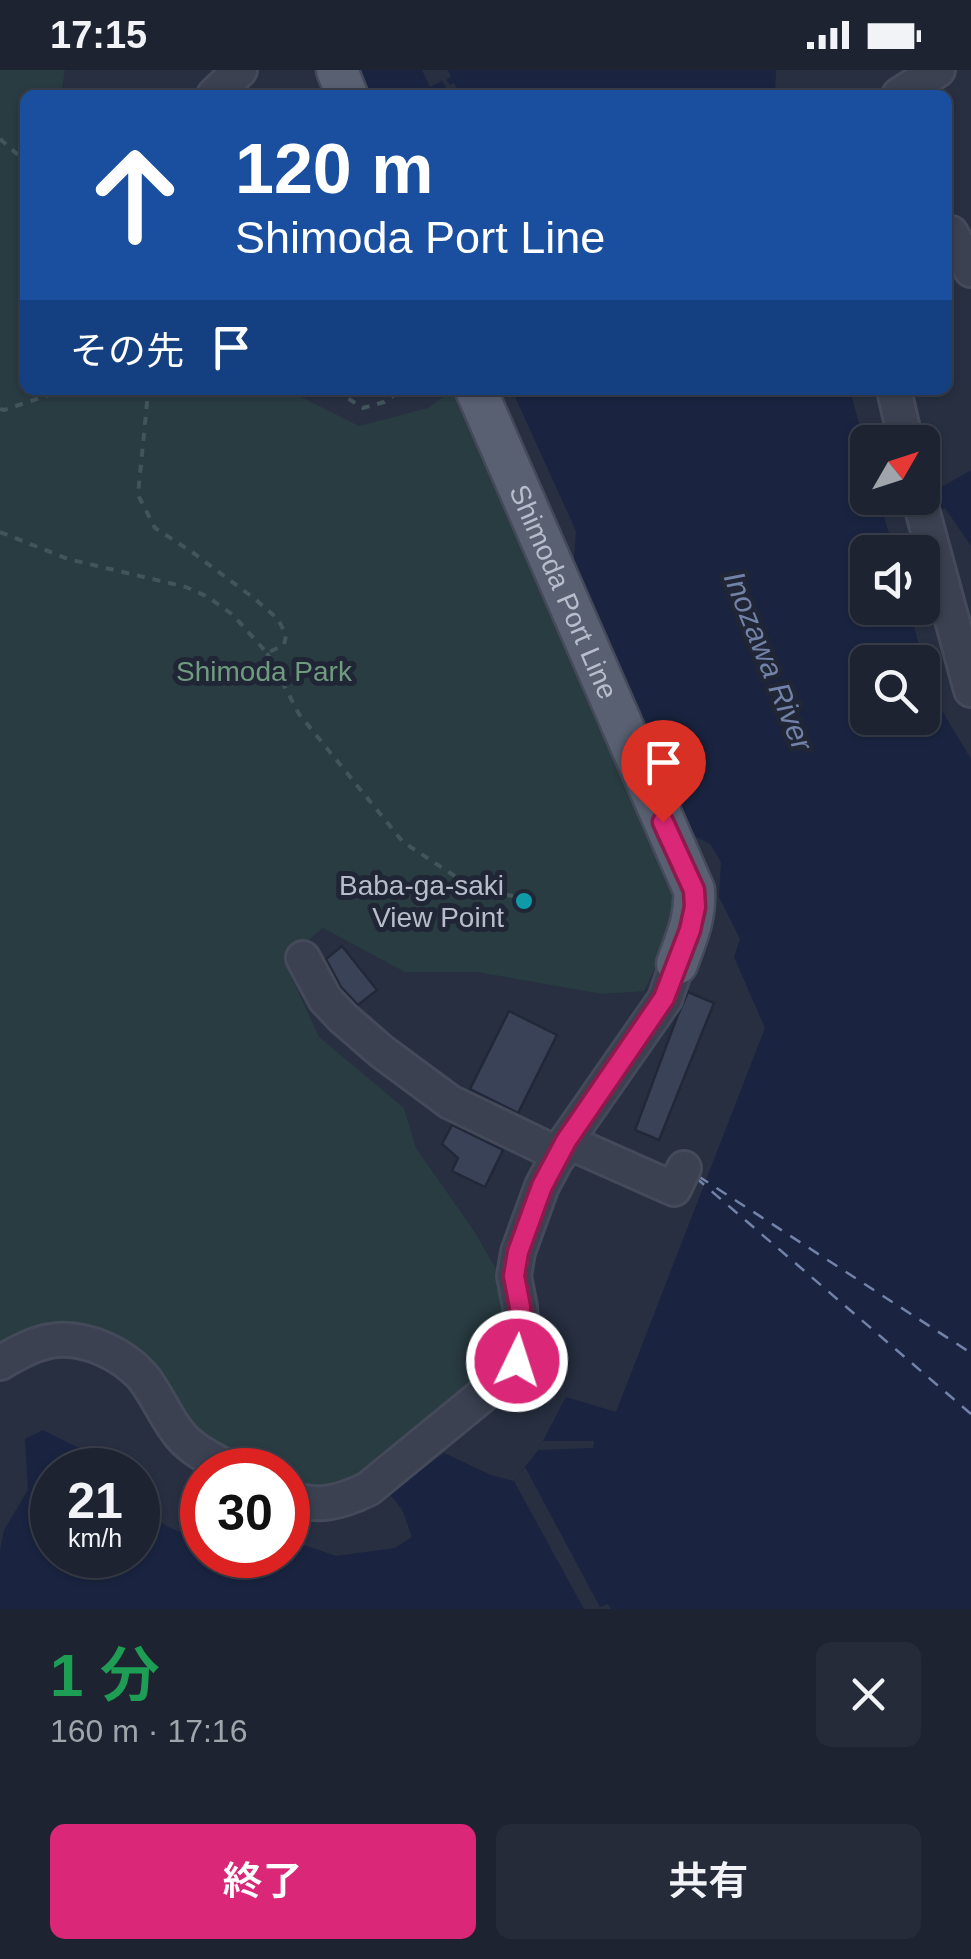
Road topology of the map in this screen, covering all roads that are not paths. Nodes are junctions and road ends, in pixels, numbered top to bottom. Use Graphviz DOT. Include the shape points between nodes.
graph roads {
  1 [pos="240,70"];
  2 [pos="938,70"];
  3 [pos="219,90"];
  4 [pos="907,90"];
  5 [pos="952,235"];
  6 [pos="971,270"];
  7 [pos="478,395"];
  8 [pos="895,395"];
  9 [pos="902,425"];
  10 [pos="925,515"];
  11 [pos="971,690"];
  12 [pos="303,958"];
  13 [pos="677,964"];
  14 [pos="563,1148"];
  15 [pos="684,1168"];
  16 [pos="0,1362"];
  17 [pos="193,1448"];
  18 [pos="310,1504"];
  1 -- 3 [label="street"];
  2 -- 4 [label="street"];
  5 -- 6 [label="street"];
  7 -- 13 [label="main road, Shimoda Port Line" via="694,890"];
  8 -- 9 [label="street"];
  10 -- 11 [label="street"];
  12 -- 14 [label="street" via="343,1018 450,1102"];
  13 -- 14 [label="street" via="664,998"];
  14 -- 15 [label="street" via="674,1189"];
  14 -- 18 [label="street" via="518,1252 514,1276 522,1337 511,1372 368,1489 342,1502"];
  16 -- 17 [label="street" via="57,1340 105,1350 142,1376"];
}
